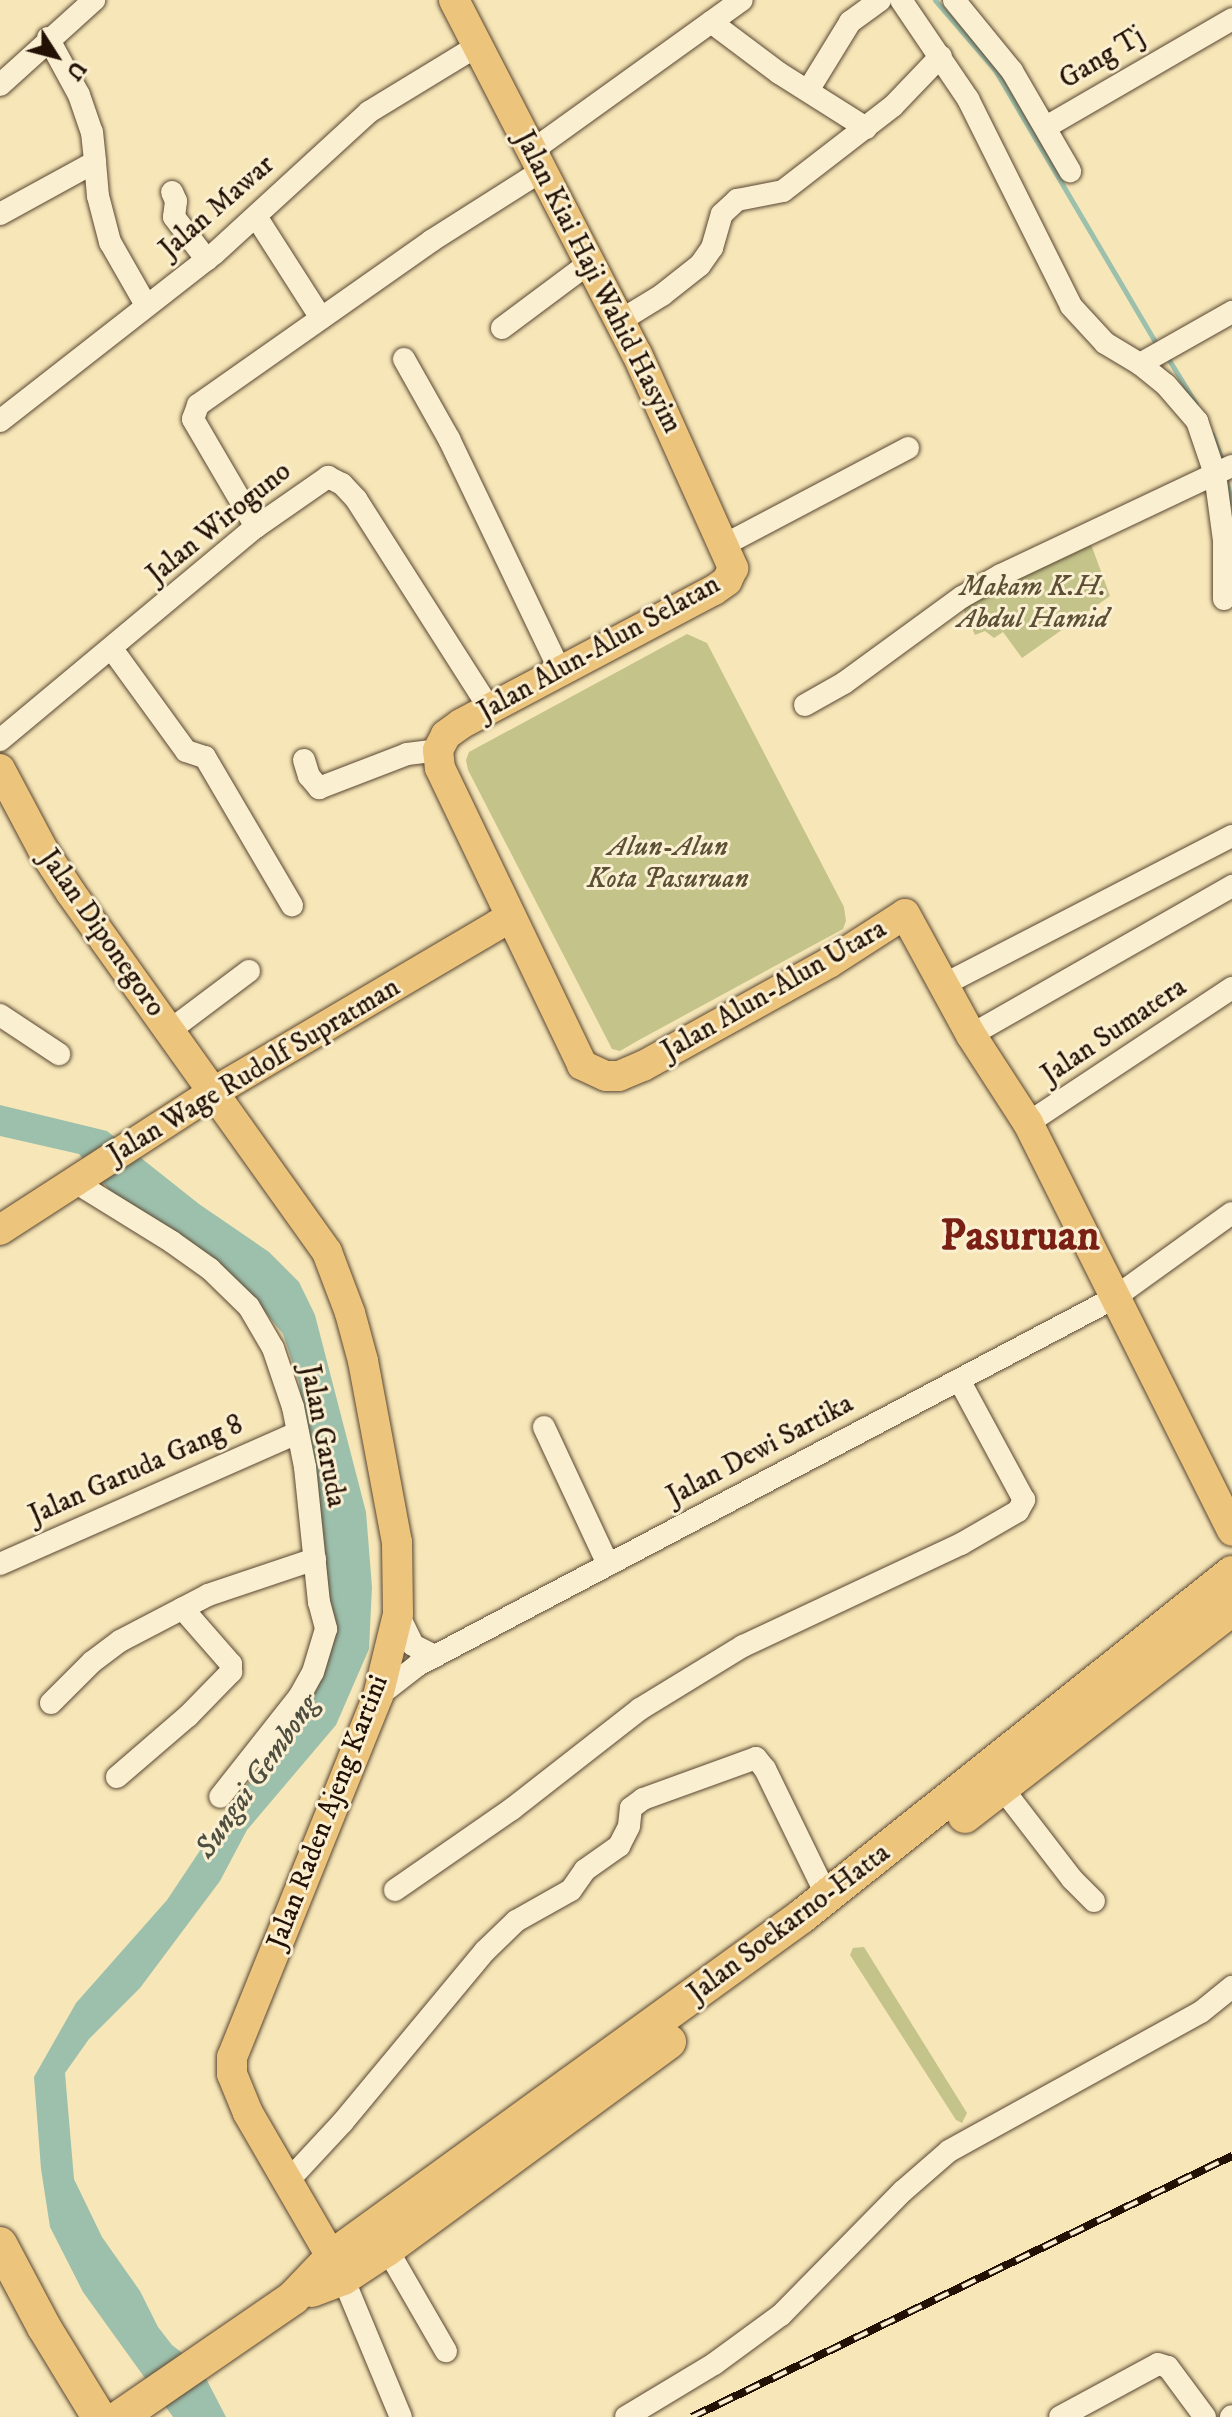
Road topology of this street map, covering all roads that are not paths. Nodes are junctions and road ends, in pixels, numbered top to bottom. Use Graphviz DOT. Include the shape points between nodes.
graph roads {
  1 [pos="94,0"];
  2 [pos="454,0"];
  3 [pos="742,0"];
  4 [pos="880,0"];
  5 [pos="901,0"];
  6 [pos="954,0"];
  7 [pos="1232,19"];
  8 [pos="711,22"];
  9 [pos="48,38"];
  10 [pos="477,46"];
  11 [pos="941,56"];
  12 [pos="0,85"];
  13 [pos="809,89"];
  14 [pos="1046,127"];
  15 [pos="866,128"];
  16 [pos="538,160"];
  17 [pos="96,169"];
  18 [pos="1070,171"];
  19 [pos="172,192"];
  20 [pos="0,214"];
  21 [pos="257,218"];
  22 [pos="207,260"];
  23 [pos="588,264"];
  24 [pos="146,305"];
  25 [pos="1232,312"];
  26 [pos="320,319"];
  27 [pos="618,322"];
  28 [pos="502,328"];
  29 [pos="404,359"];
  30 [pos="1148,360"];
  31 [pos="0,421"];
  32 [pos="908,448"];
  33 [pos="1223,471"];
  34 [pos="256,527"];
  35 [pos="728,556"];
  36 [pos="1224,599"];
  37 [pos="112,649"];
  38 [pos="561,673"];
  39 [pos="805,705"];
  40 [pos="491,711"];
  41 [pos="0,740"];
  42 [pos="438,750"];
  43 [pos="304,760"];
  44 [pos="0,769"];
  45 [pos="1232,836"];
  46 [pos="1232,886"];
  47 [pos="292,905"];
  48 [pos="511,917"];
  49 [pos="249,971"];
  50 [pos="943,985"];
  51 [pos="1232,988"];
  52 [pos="0,1015"];
  53 [pos="169,1031"];
  54 [pos="971,1035"];
  55 [pos="59,1054"];
  56 [pos="212,1093"];
  57 [pos="1028,1123"];
  58 [pos="80,1179"];
  59 [pos="1232,1213"];
  60 [pos="0,1230"];
  61 [pos="1114,1298"];
  62 [pos="959,1380"];
  63 [pos="544,1427"];
  64 [pos="297,1433"];
  65 [pos="1232,1531"];
  66 [pos="315,1559"];
  67 [pos="0,1564"];
  68 [pos="608,1564"];
  69 [pos="1232,1573"];
  70 [pos="182,1608"];
  71 [pos="1232,1609"];
  72 [pos="398,1614"];
  73 [pos="435,1656"];
  74 [pos="378,1696"];
  75 [pos="51,1703"];
  76 [pos="117,1777"];
  77 [pos="1002,1788"];
  78 [pos="220,1797"];
  79 [pos="395,1890"];
  80 [pos="827,1896"];
  81 [pos="1094,1901"];
  82 [pos="1232,1987"];
  83 [pos="289,2180"];
  84 [pos="0,2244"];
  85 [pos="387,2249"];
  86 [pos="338,2267"];
  87 [pos="446,2351"];
  88 [pos="99,2417"];
  89 [pos="120,2417"];
  90 [pos="401,2417"];
  91 [pos="626,2417"];
  92 [pos="1060,2417"];
  93 [pos="1205,2417"];
  1 -- 9 [label="street"];
  2 -- 10 [label="main road, Jalan Kiai Haji Wahid Hasyim"];
  3 -- 8 [label="street"];
  4 -- 13 [label="street" via="850,22"];
  5 -- 11 [label="street"];
  6 -- 14 [label="street" via="1012,71"];
  7 -- 14 [label="street, Gang Tj"];
  8 -- 13 [label="street"];
  8 -- 16 [label="street"];
  9 -- 12 [label="street"];
  9 -- 17 [label="street" via="88,120"];
  10 -- 16 [label="main road, Jalan Kiai Haji Wahid Hasyim"];
  10 -- 21 [label="street, Jalan Mawar" via="369,112"];
  11 -- 15 [label="street"];
  11 -- 30 [label="street" via="968,99 1071,306 1105,343"];
  13 -- 15 [label="street"];
  14 -- 18 [label="street"];
  15 -- 27 [label="street" via="783,191 737,200 722,214 712,248 700,265"];
  16 -- 23 [label="main road, Jalan Kiai Haji Wahid Hasyim"];
  16 -- 26 [label="street"];
  17 -- 20 [label="street"];
  17 -- 24 [label="street" via="110,242"];
  19 -- 22 [label="street" via="174,217"];
  21 -- 22 [label="street, Jalan Mawar"];
  21 -- 26 [label="street"];
  22 -- 24 [label="street, Jalan Mawar"];
  23 -- 27 [label="main road, Jalan Kiai Haji Wahid Hasyim"];
  23 -- 28 [label="street"];
  24 -- 31 [label="street, Jalan Mawar"];
  25 -- 30 [label="street"];
  26 -- 34 [label="street" via="194,410 193,419"];
  27 -- 35 [label="main road, Jalan Kiai Haji Wahid Hasyim"];
  29 -- 38 [label="street" via="449,439"];
  30 -- 33 [label="street" via="1197,421"];
  32 -- 35 [label="street"];
  33 -- 36 [label="street"];
  33 -- 39 [label="street" via="1001,575"];
  34 -- 37 [label="street, Jalan Wiroguno"];
  34 -- 40 [label="street, Jalan Wiroguno" via="324,478 342,484"];
  35 -- 38 [label="main road, Jalan Alun-Alun Selatan" via="727,581"];
  37 -- 41 [label="street, Jalan Wiroguno"];
  37 -- 47 [label="street" via="186,751 205,757"];
  38 -- 40 [label="main road, Jalan Alun-Alun Selatan"];
  40 -- 42 [label="main road, Jalan Alun-Alun Selatan" via="446,735"];
  42 -- 43 [label="street" via="407,754 319,788"];
  42 -- 48 [label="main road, Jalan Alun-Alun Utara" via="436,759"];
  44 -- 53 [label="main road, Jalan Diponegoro" via="43,850"];
  45 -- 50 [label="street"];
  46 -- 54 [label="street"];
  48 -- 50 [label="main road, Jalan Alun-Alun Utara" via="582,1065 606,1076 643,1066 829,963 905,914"];
  48 -- 56 [label="main road, Jalan Wage Rudolf Supratman"];
  49 -- 53 [label="street"];
  50 -- 54 [label="main road"];
  51 -- 57 [label="street, Jalan Sumatera"];
  52 -- 55 [label="street"];
  53 -- 56 [label="main road, Jalan Diponegoro"];
  54 -- 57 [label="main road"];
  56 -- 58 [label="main road, Jalan Wage Rudolf Supratman"];
  56 -- 72 [label="main road, Jalan Raden Ajeng Kartini" via="335,1269 363,1361 397,1542"];
  57 -- 61 [label="main road"];
  58 -- 60 [label="main road, Jalan Wage Rudolf Supratman"];
  58 -- 64 [label="street, Jalan Garuda" via="210,1269 249,1307 273,1348"];
  59 -- 61 [label="street, Jalan Dewi Sartika"];
  61 -- 62 [label="street, Jalan Dewi Sartika"];
  61 -- 65 [label="main road"];
  62 -- 68 [label="street, Jalan Dewi Sartika"];
  62 -- 79 [label="street" via="1024,1500 1018,1511 961,1544 743,1646 640,1709 512,1809"];
  63 -- 68 [label="street"];
  64 -- 66 [label="street, Jalan Garuda"];
  64 -- 67 [label="street, Jalan Garuda Gang 8"];
  66 -- 70 [label="street"];
  66 -- 78 [label="street, Jalan Garuda" via="326,1629 313,1672"];
  68 -- 73 [label="street, Jalan Dewi Sartika"];
  69 -- 80 [label="highway, Jalan Soekarno-Hatta"];
  70 -- 75 [label="street" via="120,1641"];
  70 -- 76 [label="street" via="231,1664 231,1672"];
  71 -- 77 [label="highway, Jalan Soekarno-Hatta"];
  72 -- 73 [label="street" via="413,1645"];
  72 -- 74 [label="main road, Jalan Raden Ajeng Kartini"];
  73 -- 74 [label="street, Jalan Dewi Sartika"];
  74 -- 83 [label="main road, Jalan Raden Ajeng Kartini" via="232,2057 238,2091"];
  77 -- 81 [label="street"];
  77 -- 85 [label="highway, Jalan Soekarno-Hatta" via="813,1935"];
  80 -- 83 [label="street" via="756,1758 643,1799 631,1808 619,1846 585,1870 571,1890 516,1921 485,1951"];
  80 -- 86 [label="highway, Jalan Soekarno-Hatta"];
  82 -- 91 [label="street" via="1201,2012 955,2147 903,2191 781,2315 714,2364"];
  83 -- 86 [label="main road, Jalan Raden Ajeng Kartini"];
  84 -- 88 [label="highway"];
  85 -- 86 [label="highway, Jalan Soekarno-Hatta"];
  85 -- 87 [label="street"];
  86 -- 89 [label="highway"];
  86 -- 90 [label="street"];
  92 -- 93 [label="street" via="1158,2364 1168,2367"];
}
